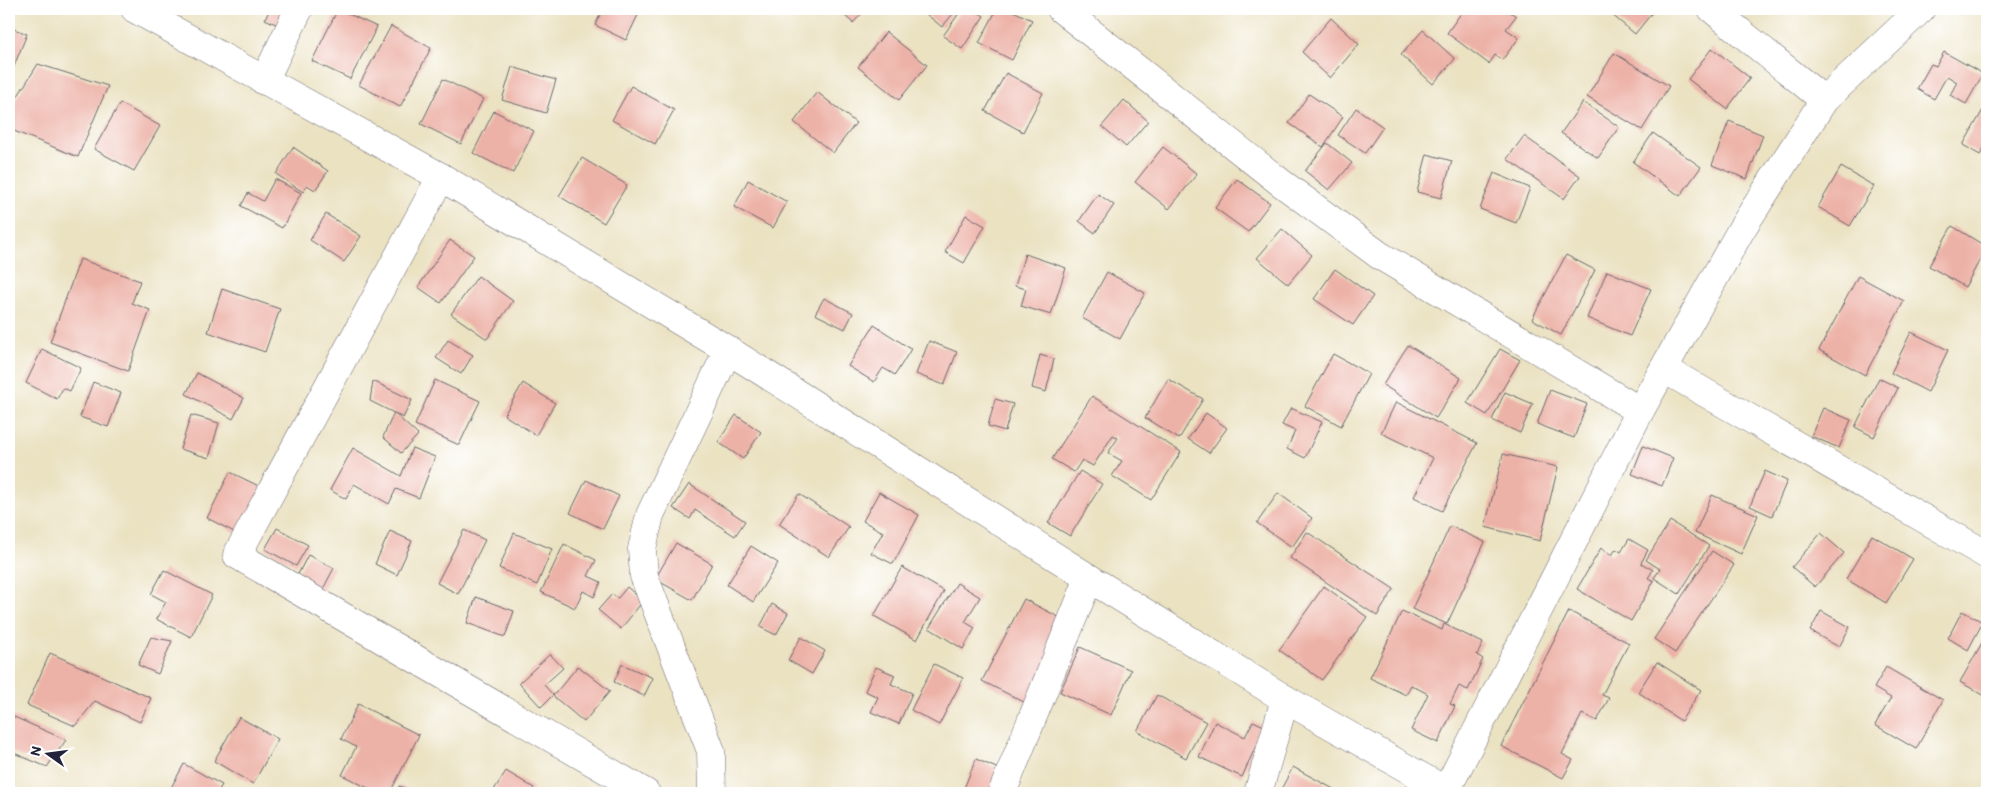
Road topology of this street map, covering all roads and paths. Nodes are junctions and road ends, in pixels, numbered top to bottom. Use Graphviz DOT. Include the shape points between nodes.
graph roads {
  1 [pos="135,9"];
  2 [pos="299,9"];
  3 [pos="1061,9"];
  4 [pos="1712,9"];
  5 [pos="1921,9"];
  6 [pos="264,81"];
  7 [pos="1824,100"];
  8 [pos="441,177"];
  9 [pos="728,350"];
  10 [pos="1664,369"];
  11 [pos="1640,411"];
  12 [pos="1987,555"];
  13 [pos="1089,578"];
  14 [pos="1285,698"];
  15 [pos="1448,792"];
  16 [pos="646,793"];
  17 [pos="712,793"];
  18 [pos="1002,793"];
  19 [pos="1258,793"];
  1 -- 6 [label="street"];
  2 -- 6 [label="street"];
  3 -- 11 [label="street" via="1280,182 1379,255"];
  4 -- 7 [label="street"];
  5 -- 7 [label="street"];
  6 -- 8 [label="street"];
  7 -- 10 [label="street" via="1740,230"];
  8 -- 9 [label="street"];
  8 -- 16 [label="street" via="237,556"];
  9 -- 13 [label="street"];
  9 -- 17 [label="street" via="650,514 642,549 644,576 711,751"];
  10 -- 11 [label="street"];
  10 -- 12 [label="street"];
  11 -- 15 [label="street"];
  13 -- 14 [label="street"];
  13 -- 18 [label="street"];
  14 -- 15 [label="street"];
  14 -- 19 [label="street"];
}
